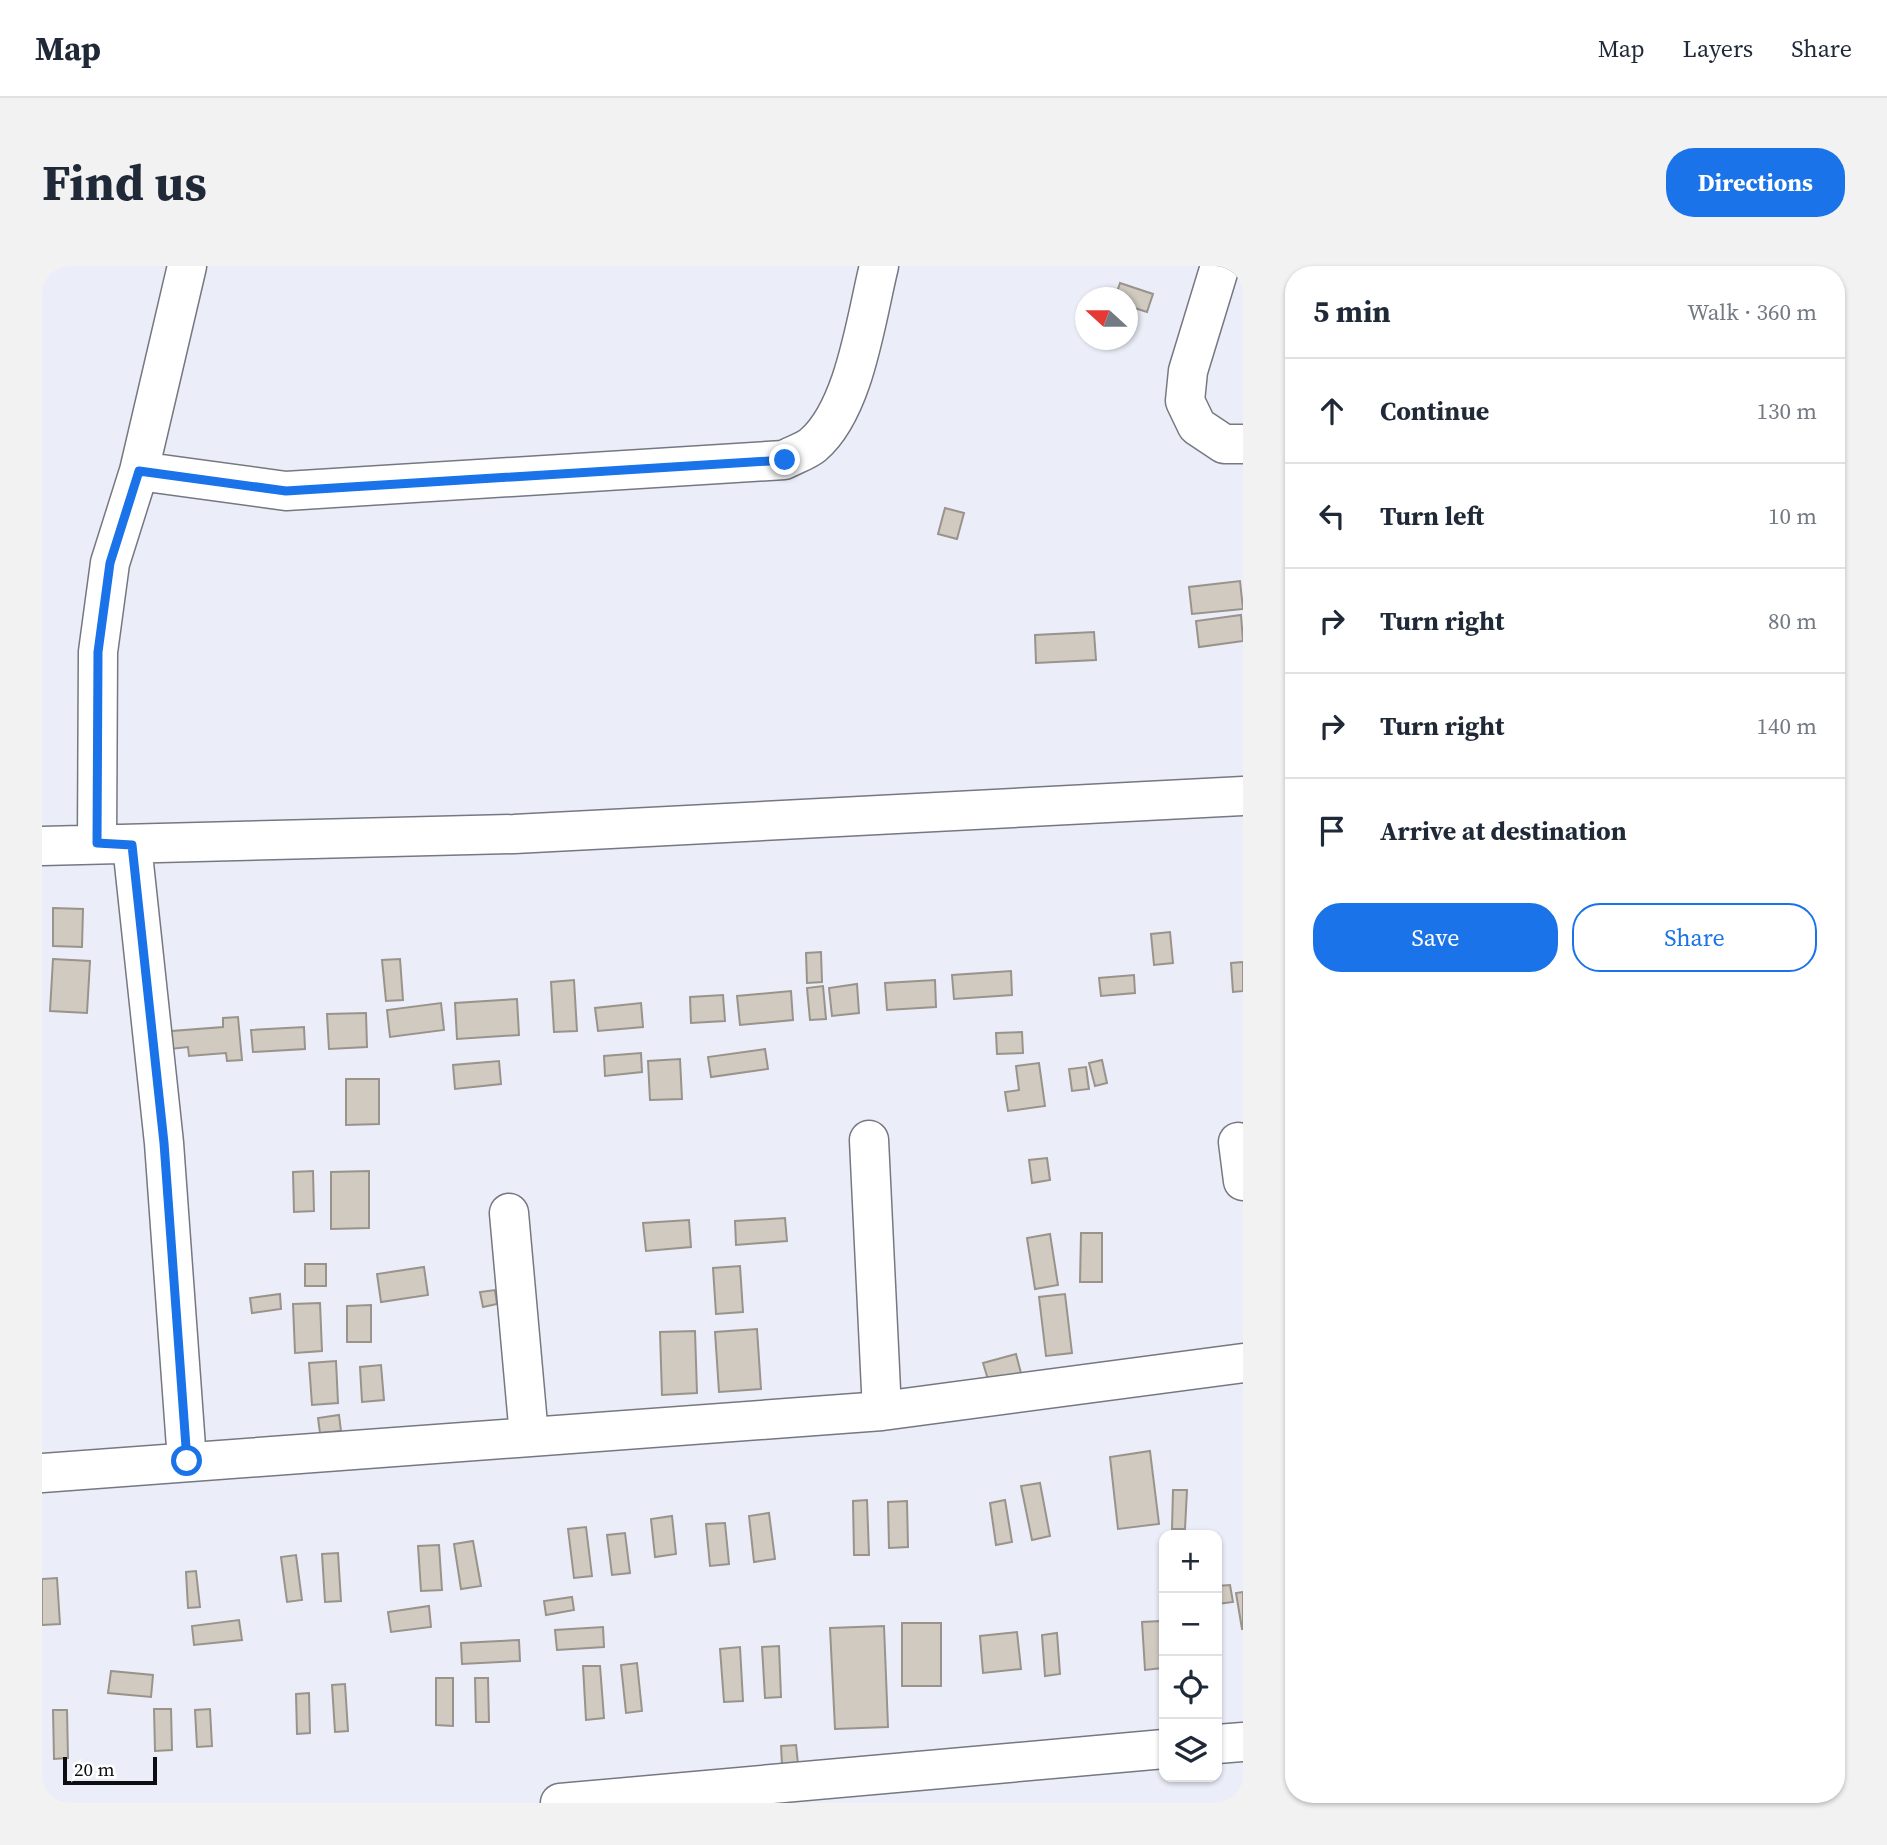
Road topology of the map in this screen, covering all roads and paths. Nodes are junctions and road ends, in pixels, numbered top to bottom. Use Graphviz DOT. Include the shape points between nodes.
graph roads {
  1 [pos="187,266"];
  2 [pos="879,266"];
  3 [pos="1220,266"];
  4 [pos="1243,443"];
  5 [pos="139,471"];
  6 [pos="1243,796"];
  7 [pos="115,844"];
  8 [pos="42,846"];
  9 [pos="869,1140"];
  10 [pos="1238,1142"];
  11 [pos="1243,1181"];
  12 [pos="509,1213"];
  13 [pos="1243,1363"];
  14 [pos="882,1411"];
  15 [pos="530,1436"];
  16 [pos="187,1461"];
  17 [pos="42,1474"];
  18 [pos="1243,1742"];
  19 [pos="1222,1744"];
  20 [pos="1159,1749"];
  21 [pos="560,1803"];
  1 -- 5 [label="street"];
  2 -- 5 [label="street" via="848,392 813,446 785,460 286,491"];
  3 -- 4 [label="street" via="1188,371 1185,401 1198,426 1224,444"];
  5 -- 7 [label="street" via="110,563 98,652"];
  6 -- 7 [label="street" via="514,834"];
  7 -- 8 [label="street"];
  7 -- 16 [label="street" via="164,1143"];
  9 -- 14 [label="street"];
  10 -- 11 [label="street"];
  12 -- 15 [label="street"];
  13 -- 14 [label="street"];
  14 -- 15 [label="street"];
  15 -- 16 [label="street"];
  16 -- 17 [label="street"];
  18 -- 19 [label="street"];
  20 -- 21 [label="street"];
}
